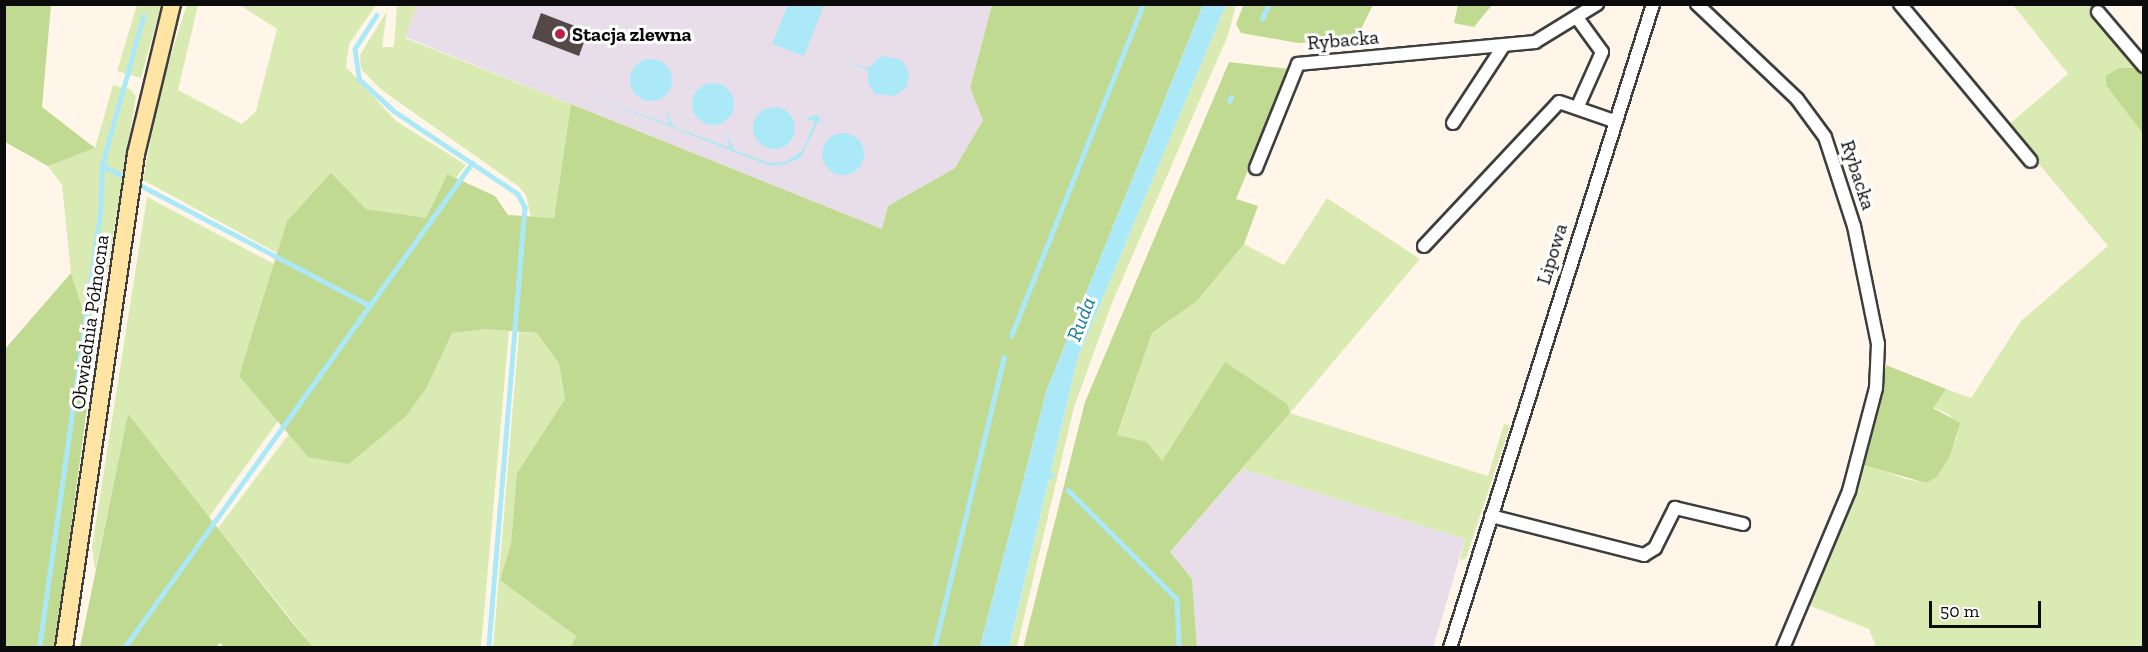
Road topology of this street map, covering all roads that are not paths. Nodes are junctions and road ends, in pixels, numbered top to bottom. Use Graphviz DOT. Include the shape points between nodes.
graph roads {
  1 [pos="172,4"];
  2 [pos="1597,4"];
  3 [pos="1653,4"];
  4 [pos="1697,4"];
  5 [pos="1900,4"];
  6 [pos="2098,12"];
  7 [pos="1579,20"];
  8 [pos="1502,48"];
  9 [pos="2144,66"];
  10 [pos="1578,106"];
  11 [pos="1614,120"];
  12 [pos="1453,123"];
  13 [pos="2031,161"];
  14 [pos="1256,168"];
  15 [pos="1424,246"];
  16 [pos="1491,516"];
  17 [pos="1743,524"];
  18 [pos="64,648"];
  19 [pos="1450,648"];
  20 [pos="1783,648"];
  1 -- 18 [label="main road, Obwiednia Północna" via="136,154"];
  2 -- 7 [label="street, Rybacka"];
  3 -- 11 [label="street, Lipowa"];
  4 -- 20 [label="street, Rybacka" via="1797,99 1825,137 1854,226 1880,370 1849,492"];
  5 -- 13 [label="street"];
  6 -- 9 [label="street"];
  7 -- 8 [label="street, Rybacka" via="1535,42"];
  7 -- 10 [label="street" via="1602,52"];
  8 -- 12 [label="street"];
  8 -- 14 [label="street, Rybacka" via="1298,64"];
  10 -- 11 [label="street"];
  10 -- 15 [label="street" via="1559,102"];
  11 -- 16 [label="street, Lipowa"];
  16 -- 17 [label="street" via="1644,555 1655,548 1675,508"];
  16 -- 19 [label="street, Lipowa"];
}
